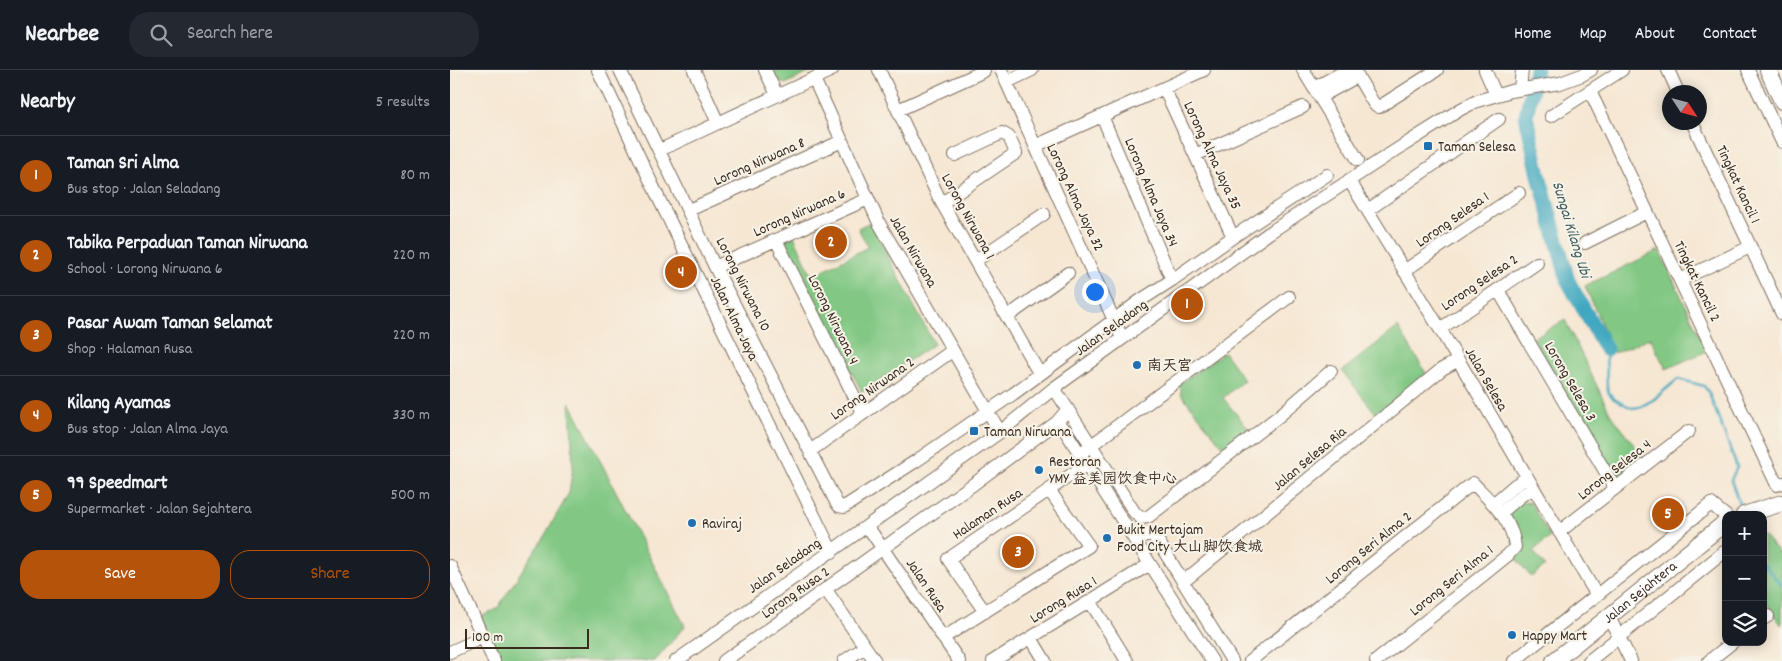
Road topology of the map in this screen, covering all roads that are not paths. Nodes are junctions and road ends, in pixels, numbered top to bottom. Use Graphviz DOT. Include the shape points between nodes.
graph roads {
  1 [pos="598,70"];
  2 [pos="620,70"];
  3 [pos="694,70"];
  4 [pos="765,70"];
  5 [pos="832,70"];
  6 [pos="879,70"];
  7 [pos="1032,70"];
  8 [pos="1204,70"];
  9 [pos="1303,70"];
  10 [pos="1436,70"];
  11 [pos="1485,70"];
  12 [pos="1522,70"];
  13 [pos="1591,70"];
  14 [pos="1622,70"];
  15 [pos="1668,70"];
  16 [pos="1748,70"];
  17 [pos="1768,70"];
  18 [pos="984,71"];
  19 [pos="1353,72"];
  20 [pos="1004,76"];
  21 [pos="814,79"];
  22 [pos="1558,83"];
  23 [pos="1675,85"];
  24 [pos="1164,88"];
  25 [pos="1524,89"];
  26 [pos="1317,92"];
  27 [pos="1588,92"];
  28 [pos="777,95"];
  29 [pos="1496,95"];
  30 [pos="1782,101"];
  31 [pos="1303,107"];
  32 [pos="898,110"];
  33 [pos="1102,116"];
  34 [pos="1551,116"];
  35 [pos="1499,119"];
  36 [pos="718,123"];
  37 [pos="1696,130"];
  38 [pos="842,141"];
  39 [pos="1782,142"];
  40 [pos="1035,146"];
  41 [pos="660,150"];
  42 [pos="955,155"];
  43 [pos="1195,155"];
  44 [pos="1385,157"];
  45 [pos="1358,160"];
  46 [pos="1328,176"];
  47 [pos="1350,180"];
  48 [pos="1337,188"];
  49 [pos="1519,193"];
  50 [pos="868,199"];
  51 [pos="942,203"];
  52 [pos="689,210"];
  53 [pos="1368,210"];
  54 [pos="1647,212"];
  55 [pos="1044,214"];
  56 [pos="1233,236"];
  57 [pos="776,240"];
  58 [pos="1585,243"];
  59 [pos="1750,247"];
  60 [pos="975,261"];
  61 [pos="1537,263"];
  62 [pos="716,266"];
  63 [pos="1404,271"];
  64 [pos="1068,273"];
  65 [pos="1172,280"];
  66 [pos="1680,280"];
  67 [pos="1498,290"];
  68 [pos="1290,297"];
  69 [pos="1782,314"];
  70 [pos="1007,317"];
  71 [pos="1114,319"];
  72 [pos="1440,329"];
  73 [pos="1122,338"];
  74 [pos="952,351"];
  75 [pos="1457,361"];
  76 [pos="1331,371"];
  77 [pos="1039,373"];
  78 [pos="1054,388"];
  79 [pos="1068,409"];
  80 [pos="988,411"];
  81 [pos="863,414"];
  82 [pos="1057,422"];
  83 [pos="1689,431"];
  84 [pos="1000,432"];
  85 [pos="1091,445"];
  86 [pos="810,452"];
  87 [pos="1083,459"];
  88 [pos="1530,484"];
  89 [pos="1780,484"];
  90 [pos="1615,488"];
  91 [pos="1049,490"];
  92 [pos="1782,503"];
  93 [pos="844,507"];
  94 [pos="1497,508"];
  95 [pos="1755,511"];
  96 [pos="1135,513"];
  97 [pos="1722,513"];
  98 [pos="1123,521"];
  99 [pos="1722,525"];
  100 [pos="868,527"];
  101 [pos="1559,532"];
  102 [pos="1136,541"];
  103 [pos="883,549"];
  104 [pos="832,552"];
  105 [pos="1722,554"];
  106 [pos="1150,564"];
  107 [pos="451,570"];
  108 [pos="1183,582"];
  109 [pos="826,590"];
  110 [pos="1596,594"];
  111 [pos="1090,601"];
  112 [pos="985,612"];
  113 [pos="1609,617"];
  114 [pos="1619,636"];
  115 [pos="483,637"];
  116 [pos="943,638"];
  117 [pos="1031,638"];
  118 [pos="1728,646"];
  119 [pos="865,647"];
  120 [pos="450,652"];
  121 [pos="494,661"];
  122 [pos="676,661"];
  123 [pos="724,661"];
  124 [pos="844,661"];
  125 [pos="875,661"];
  126 [pos="959,661"];
  127 [pos="993,661"];
  128 [pos="1045,661"];
  129 [pos="1126,661"];
  130 [pos="1212,661"];
  131 [pos="1232,661"];
  132 [pos="1252,661"];
  133 [pos="1376,661"];
  134 [pos="1514,661"];
  135 [pos="1554,661"];
  136 [pos="1589,661"];
  137 [pos="1631,661"];
  138 [pos="1709,661"];
  1 -- 104 [label="street, Jalan Alma Jaya"];
  2 -- 41 [label="street, Lorong Nirwana 10"];
  3 -- 36 [label="street"];
  4 -- 28 [label="street"];
  5 -- 21 [label="street"];
  6 -- 32 [label="street, Lorong Nirwana 1"];
  7 -- 20 [label="street"];
  8 -- 24 [label="street"];
  9 -- 26 [label="street"];
  10 -- 19 [label="street" via="1380,107 1374,104"];
  11 -- 29 [label="street"];
  12 -- 25 [label="street"];
  13 -- 22 [label="street, Jalan Seladang"];
  14 -- 27 [label="street"];
  15 -- 23 [label="street"];
  16 -- 39 [label="street"];
  17 -- 30 [label="main road"];
  18 -- 32 [label="street"];
  19 -- 26 [label="street"];
  20 -- 40 [label="street, Lorong Alma Jaya 32"];
  21 -- 28 [label="street"];
  21 -- 38 [label="street, Jalan Nirwana"];
  22 -- 25 [label="street, Jalan Seladang"];
  22 -- 27 [label="street"];
  24 -- 33 [label="street"];
  24 -- 43 [label="street, Lorong Alma Jaya 35"];
  25 -- 29 [label="street, Jalan Seladang"];
  26 -- 45 [label="street"];
  27 -- 34 [label="street"];
  27 -- 54 [label="street, Tingkat Kancil 2"];
  28 -- 36 [label="street"];
  29 -- 44 [label="street, Jalan Seladang" via="1461,109"];
  31 -- 43 [label="street"];
  32 -- 51 [label="street, Lorong Nirwana 1"];
  33 -- 40 [label="street"];
  33 -- 65 [label="street, Lorong Alma Jaya 34"];
  35 -- 53 [label="street"];
  36 -- 41 [label="street"];
  37 -- 59 [label="street, Tingkat Kancil 1"];
  38 -- 50 [label="street, Jalan Nirwana"];
  38 -- 52 [label="street, Lorong Nirwana 8"];
  40 -- 71 [label="street, Lorong Alma Jaya 32"];
  41 -- 52 [label="street, Lorong Nirwana 10"];
  42 -- 51 [label="street" via="1002,133 1009,137 1016,153"];
  43 -- 56 [label="street, Lorong Alma Jaya 35"];
  44 -- 45 [label="street"];
  44 -- 47 [label="street, Jalan Seladang"];
  45 -- 48 [label="street"];
  46 -- 56 [label="street, Jalan Seladang"];
  47 -- 48 [label="street, Jalan Seladang"];
  47 -- 53 [label="street, Jalan Selesa"];
  48 -- 73 [label="street, Jalan Seladang"];
  49 -- 63 [label="street, Lorong Selesa 1"];
  50 -- 57 [label="street, Lorong Nirwana 6"];
  50 -- 74 [label="street, Jalan Nirwana"];
  51 -- 60 [label="street, Lorong Nirwana 1"];
  52 -- 62 [label="street, Lorong Nirwana 10"];
  53 -- 63 [label="street, Jalan Selesa"];
  54 -- 58 [label="street"];
  54 -- 66 [label="street, Tingkat Kancil 2"];
  55 -- 60 [label="street"];
  56 -- 65 [label="street, Jalan Seladang"];
  57 -- 62 [label="street, Lorong Nirwana 6"];
  57 -- 81 [label="street, Lorong Nirwana 4"];
  59 -- 66 [label="street"];
  59 -- 69 [label="street, Tingkat Kancil 1"];
  60 -- 70 [label="street, Lorong Nirwana 1"];
  61 -- 67 [label="street, Lorong Selesa 2"];
  62 -- 86 [label="street, Lorong Nirwana 10"];
  63 -- 72 [label="street, Jalan Selesa"];
  64 -- 70 [label="street"];
  65 -- 71 [label="street, Jalan Seladang"];
  66 -- 89 [label="street, Tingkat Kancil 2"];
  67 -- 72 [label="street, Lorong Selesa 2"];
  67 -- 90 [label="street, Lorong Selesa 3"];
  68 -- 85 [label="street, Halaman Rusa"];
  70 -- 77 [label="street, Lorong Nirwana 1"];
  71 -- 73 [label="street, Lorong Alma Jaya 32"];
  71 -- 77 [label="street, Jalan Seladang"];
  72 -- 75 [label="street, Jalan Selesa"];
  73 -- 78 [label="street, Jalan Seladang"];
  74 -- 80 [label="street, Jalan Nirwana"];
  74 -- 81 [label="street, Lorong Nirwana 2"];
  75 -- 88 [label="street, Jalan Selesa"];
  75 -- 108 [label="street, Jalan Selesa Ria" via="1442,369"];
  76 -- 96 [label="street" via="1279,416 1155,512 1141,518"];
  77 -- 80 [label="street, Jalan Seladang"];
  78 -- 79 [label="street"];
  78 -- 84 [label="street, Jalan Seladang"];
  79 -- 82 [label="street"];
  79 -- 85 [label="street"];
  80 -- 84 [label="street, Jalan Nirwana"];
  80 -- 93 [label="street, Jalan Seladang"];
  81 -- 86 [label="street, Lorong Nirwana 2"];
  82 -- 87 [label="street"];
  82 -- 103 [label="street"];
  83 -- 90 [label="street, Lorong Selesa 4"];
  84 -- 100 [label="street, Jalan Seladang"];
  85 -- 87 [label="street, Halaman Rusa"];
  85 -- 96 [label="street"];
  86 -- 93 [label="street, Lorong Nirwana 10" via="836,502"];
  87 -- 91 [label="street, Halaman Rusa"];
  87 -- 98 [label="street"];
  88 -- 94 [label="street" via="1515,485"];
  88 -- 101 [label="street, Jalan Selesa"];
  90 -- 101 [label="street, Lorong Selesa 4"];
  91 -- 112 [label="street, Halaman Rusa" via="948,560"];
  91 -- 112 [label="street" via="1089,546"];
  92 -- 95 [label="main road"];
  94 -- 132 [label="street, Lorong Seri Alma 2" via="1473,484"];
  94 -- 133 [label="street, Lorong Seri Alma 1" via="1514,537 1515,546 1508,555"];
  96 -- 98 [label="street"];
  97 -- 110 [label="street, Jalan Sejahtera" via="1711,504"];
  98 -- 102 [label="street"];
  99 -- 113 [label="main road, Jalan Sejahtera"];
  100 -- 103 [label="street, Jalan Rusa"];
  100 -- 104 [label="street, Jalan Seladang"];
  101 -- 110 [label="street, Jalan Selesa"];
  102 -- 106 [label="street"];
  102 -- 108 [label="street" via="1145,535 1152,535 1158,540"];
  103 -- 109 [label="street, Lorong Rusa 2"];
  103 -- 116 [label="street, Jalan Rusa"];
  104 -- 122 [label="street, Jalan Seladang"];
  105 -- 114 [label="street"];
  106 -- 111 [label="street, Lorong Rusa 1"];
  106 -- 130 [label="street"];
  107 -- 115 [label="street"];
  108 -- 131 [label="street"];
  109 -- 119 [label="street"];
  109 -- 123 [label="street, Lorong Rusa 2"];
  110 -- 134 [label="street, Jalan Sejahtera"];
  111 -- 117 [label="street, Lorong Rusa 1"];
  111 -- 129 [label="street"];
  112 -- 116 [label="street"];
  113 -- 114 [label="street"];
  113 -- 135 [label="main road, Jalan Sejahtera"];
  114 -- 136 [label="street"];
  114 -- 137 [label="street"];
  115 -- 120 [label="street"];
  115 -- 121 [label="street"];
  116 -- 126 [label="street, Jalan Rusa"];
  117 -- 127 [label="street, Lorong Rusa 1"];
  117 -- 128 [label="street"];
  118 -- 138 [label="street"];
  119 -- 124 [label="street"];
  119 -- 125 [label="street"];
}
